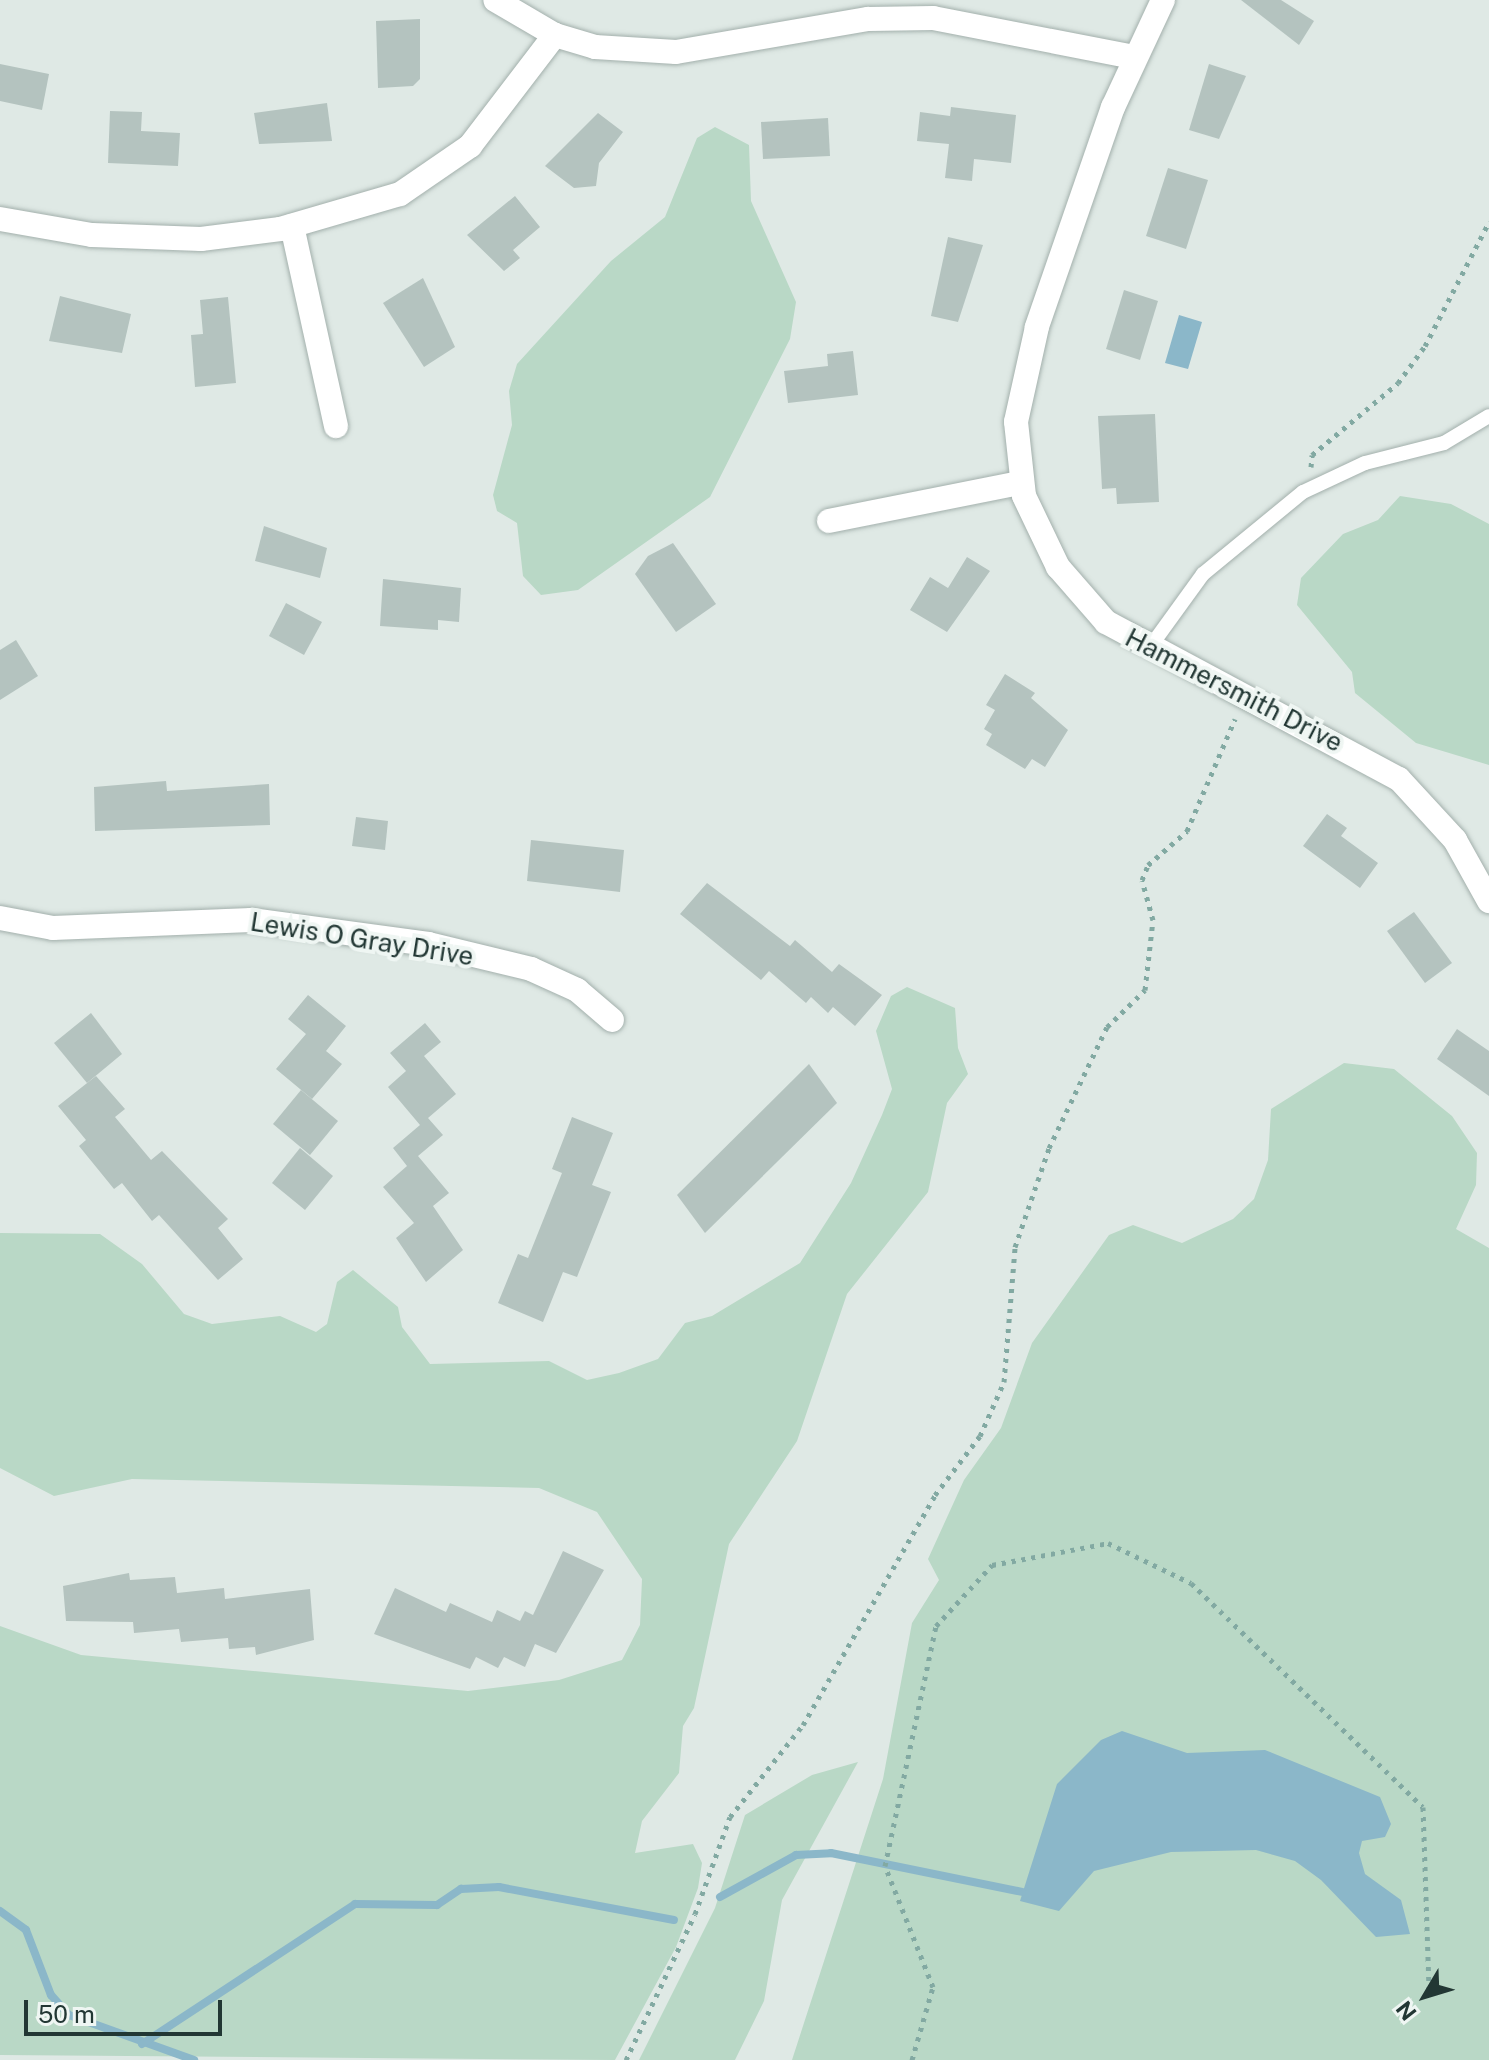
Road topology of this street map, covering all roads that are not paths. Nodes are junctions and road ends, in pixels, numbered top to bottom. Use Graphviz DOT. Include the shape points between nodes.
graph roads {
  1 [pos="495,0"];
  2 [pos="1163,0"];
  3 [pos="555,35"];
  4 [pos="1134,57"];
  5 [pos="0,219"];
  6 [pos="292,226"];
  7 [pos="1489,416"];
  8 [pos="336,426"];
  9 [pos="1020,483"];
  10 [pos="829,521"];
  11 [pos="1148,650"];
  12 [pos="1489,901"];
  13 [pos="0,918"];
  14 [pos="612,1020"];
  1 -- 3 [label="street"];
  2 -- 4 [label="street, Hammersmith Drive"];
  3 -- 4 [label="street" via="609,49 676,52 868,19 933,18"];
  3 -- 6 [label="street" via="487,127 446,166 380,203"];
  4 -- 9 [label="street, Hammersmith Drive" via="1037,327 1016,422"];
  5 -- 6 [label="street" via="139,238 201,239"];
  6 -- 8 [label="street"];
  7 -- 11 [label="lane" via="1444,443 1319,482 1224,552"];
  9 -- 10 [label="street"];
  9 -- 11 [label="street, Hammersmith Drive" via="1044,543 1071,586"];
  11 -- 12 [label="street, Hammersmith Drive" via="1399,779 1455,840"];
  13 -- 14 [label="street, Lewis O Gray Drive" via="53,928 251,920 428,944 531,969 577,990"];
}
